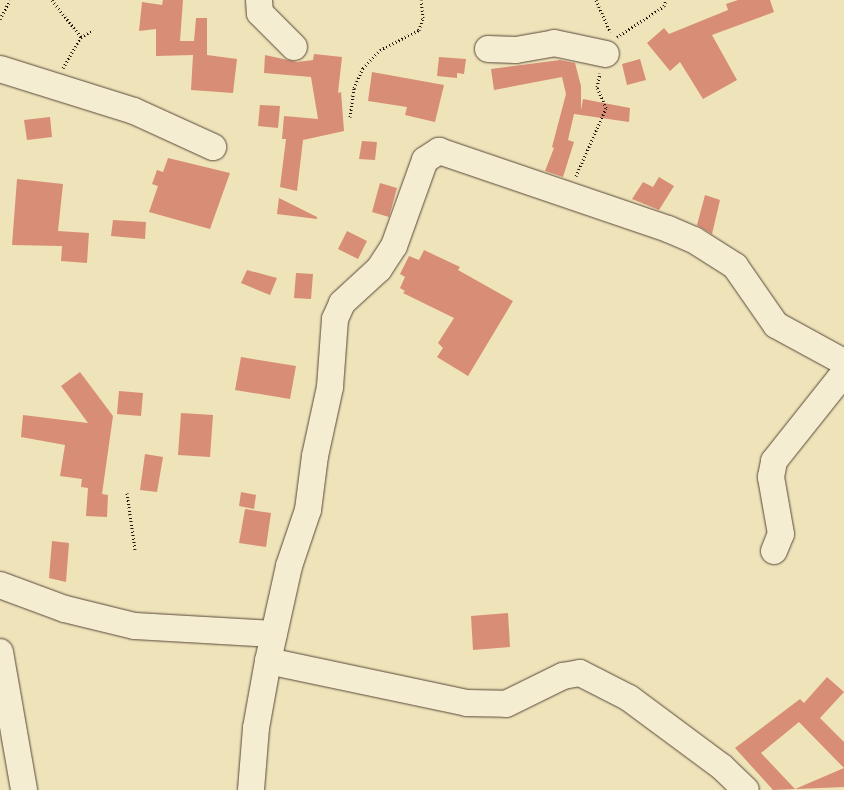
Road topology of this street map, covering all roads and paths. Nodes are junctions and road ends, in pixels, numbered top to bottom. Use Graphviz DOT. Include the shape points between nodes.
graph roads {
  1 [pos="10,0"];
  2 [pos="52,0"];
  3 [pos="258,0"];
  4 [pos="421,0"];
  5 [pos="596,0"];
  6 [pos="666,0"];
  7 [pos="0,19"];
  8 [pos="93,30"];
  9 [pos="81,37"];
  10 [pos="294,47"];
  11 [pos="488,49"];
  12 [pos="606,54"];
  13 [pos="0,69"];
  14 [pos="53,86"];
  15 [pos="350,117"];
  16 [pos="213,148"];
  17 [pos="567,196"];
  18 [pos="844,362"];
  19 [pos="844,374"];
  20 [pos="127,493"];
  21 [pos="136,548"];
  22 [pos="774,551"];
  23 [pos="0,585"];
  24 [pos="274,634"];
  25 [pos="0,652"];
  26 [pos="268,661"];
  27 [pos="24,790"];
  28 [pos="251,790"];
  29 [pos="746,790"];
  1 -- 7 [label="path"];
  2 -- 9 [label="path"];
  3 -- 10 [label="street" via="260,13"];
  4 -- 15 [label="path" via="423,18 419,30 380,50 364,68 354,88"];
  5 -- 6 [label="path" via="612,40 664,6"];
  8 -- 9 [label="path"];
  9 -- 14 [label="path"];
  11 -- 12 [label="street" via="516,50 554,43"];
  12 -- 17 [label="path" via="596,87 606,108"];
  13 -- 14 [label="street"];
  14 -- 16 [label="street" via="134,111"];
  17 -- 18 [label="street" via="668,228 694,240 735,266 776,325"];
  17 -- 24 [label="street" via="439,151 425,160 394,246 379,269 342,303 335,319 330,386 314,456 308,510 289,566"];
  19 -- 22 [label="street" via="774,461 771,477 781,534"];
  20 -- 21 [label="path"];
  23 -- 24 [label="street" via="65,609 135,626"];
  24 -- 26 [label="street"];
  25 -- 27 [label="street"];
  26 -- 28 [label="street" via="256,728"];
  26 -- 29 [label="street" via="467,703 506,704 563,676 580,673 629,698 722,767"];
}
